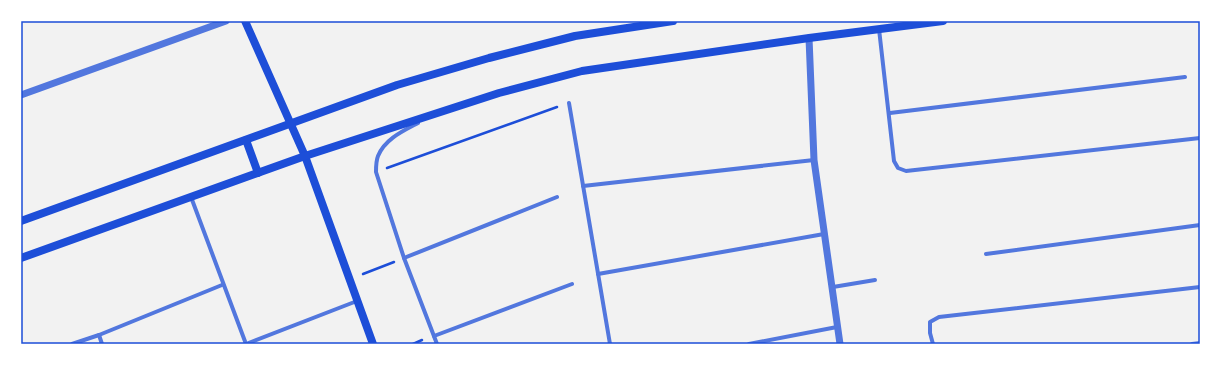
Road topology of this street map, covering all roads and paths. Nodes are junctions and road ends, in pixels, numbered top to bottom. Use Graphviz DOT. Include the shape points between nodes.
graph roads {
  1 [pos="226,21"];
  2 [pos="245,21"];
  3 [pos="673,21"];
  4 [pos="943,21"];
  5 [pos="879,29"];
  6 [pos="809,38"];
  7 [pos="1185,77"];
  8 [pos="21,95"];
  9 [pos="569,103"];
  10 [pos="459,105"];
  11 [pos="890,113"];
  12 [pos="290,124"];
  13 [pos="1200,138"];
  14 [pos="246,140"];
  15 [pos="305,156"];
  16 [pos="814,160"];
  17 [pos="376,172"];
  18 [pos="258,173"];
  19 [pos="583,186"];
  20 [pos="557,196"];
  21 [pos="191,197"];
  22 [pos="21,221"];
  23 [pos="1200,225"];
  24 [pos="824,234"];
  25 [pos="986,254"];
  26 [pos="21,258"];
  27 [pos="404,258"];
  28 [pos="598,274"];
  29 [pos="350,280"];
  30 [pos="875,280"];
  31 [pos="222,284"];
  32 [pos="572,284"];
  33 [pos="832,287"];
  34 [pos="1200,287"];
  35 [pos="357,301"];
  36 [pos="837,327"];
  37 [pos="99,334"];
  38 [pos="434,336"];
  39 [pos="1200,343"];
  40 [pos="72,344"];
  41 [pos="102,344"];
  42 [pos="246,344"];
  43 [pos="373,344"];
  44 [pos="437,344"];
  45 [pos="610,344"];
  46 [pos="749,344"];
  47 [pos="840,344"];
  48 [pos="933,344"];
  49 [pos="1192,344"];
  1 -- 8 [label="street"];
  2 -- 12 [label="main road"];
  3 -- 12 [label="main road" via="575,36 489,58 397,85"];
  4 -- 5 [label="main road"];
  5 -- 6 [label="main road"];
  5 -- 11 [label="street"];
  6 -- 10 [label="main road" via="582,71"];
  6 -- 16 [label="street"];
  7 -- 11 [label="street"];
  9 -- 17 [label="path"];
  9 -- 19 [label="street"];
  10 -- 15 [label="main road"];
  10 -- 17 [label="street" via="412,126 385,144 377,158"];
  11 -- 13 [label="street" via="894,161 898,168 906,171"];
  12 -- 14 [label="main road"];
  12 -- 15 [label="main road"];
  14 -- 18 [label="main road"];
  14 -- 22 [label="main road"];
  15 -- 18 [label="main road"];
  15 -- 29 [label="main road"];
  16 -- 19 [label="street"];
  16 -- 24 [label="street"];
  17 -- 27 [label="street"];
  18 -- 21 [label="main road"];
  19 -- 28 [label="street"];
  20 -- 27 [label="street"];
  21 -- 26 [label="main road"];
  21 -- 31 [label="street"];
  23 -- 25 [label="street"];
  24 -- 28 [label="street"];
  24 -- 33 [label="street"];
  27 -- 29 [label="path"];
  27 -- 38 [label="street"];
  28 -- 45 [label="street"];
  29 -- 35 [label="main road"];
  30 -- 33 [label="street"];
  31 -- 37 [label="street"];
  31 -- 42 [label="street"];
  32 -- 38 [label="street"];
  33 -- 36 [label="street"];
  34 -- 48 [label="street" via="939,317 930,322"];
  35 -- 42 [label="street"];
  35 -- 43 [label="main road"];
  36 -- 46 [label="street"];
  36 -- 47 [label="street"];
  37 -- 40 [label="street"];
  37 -- 41 [label="street"];
  38 -- 44 [label="street"];
  39 -- 49 [label="street"];
}
